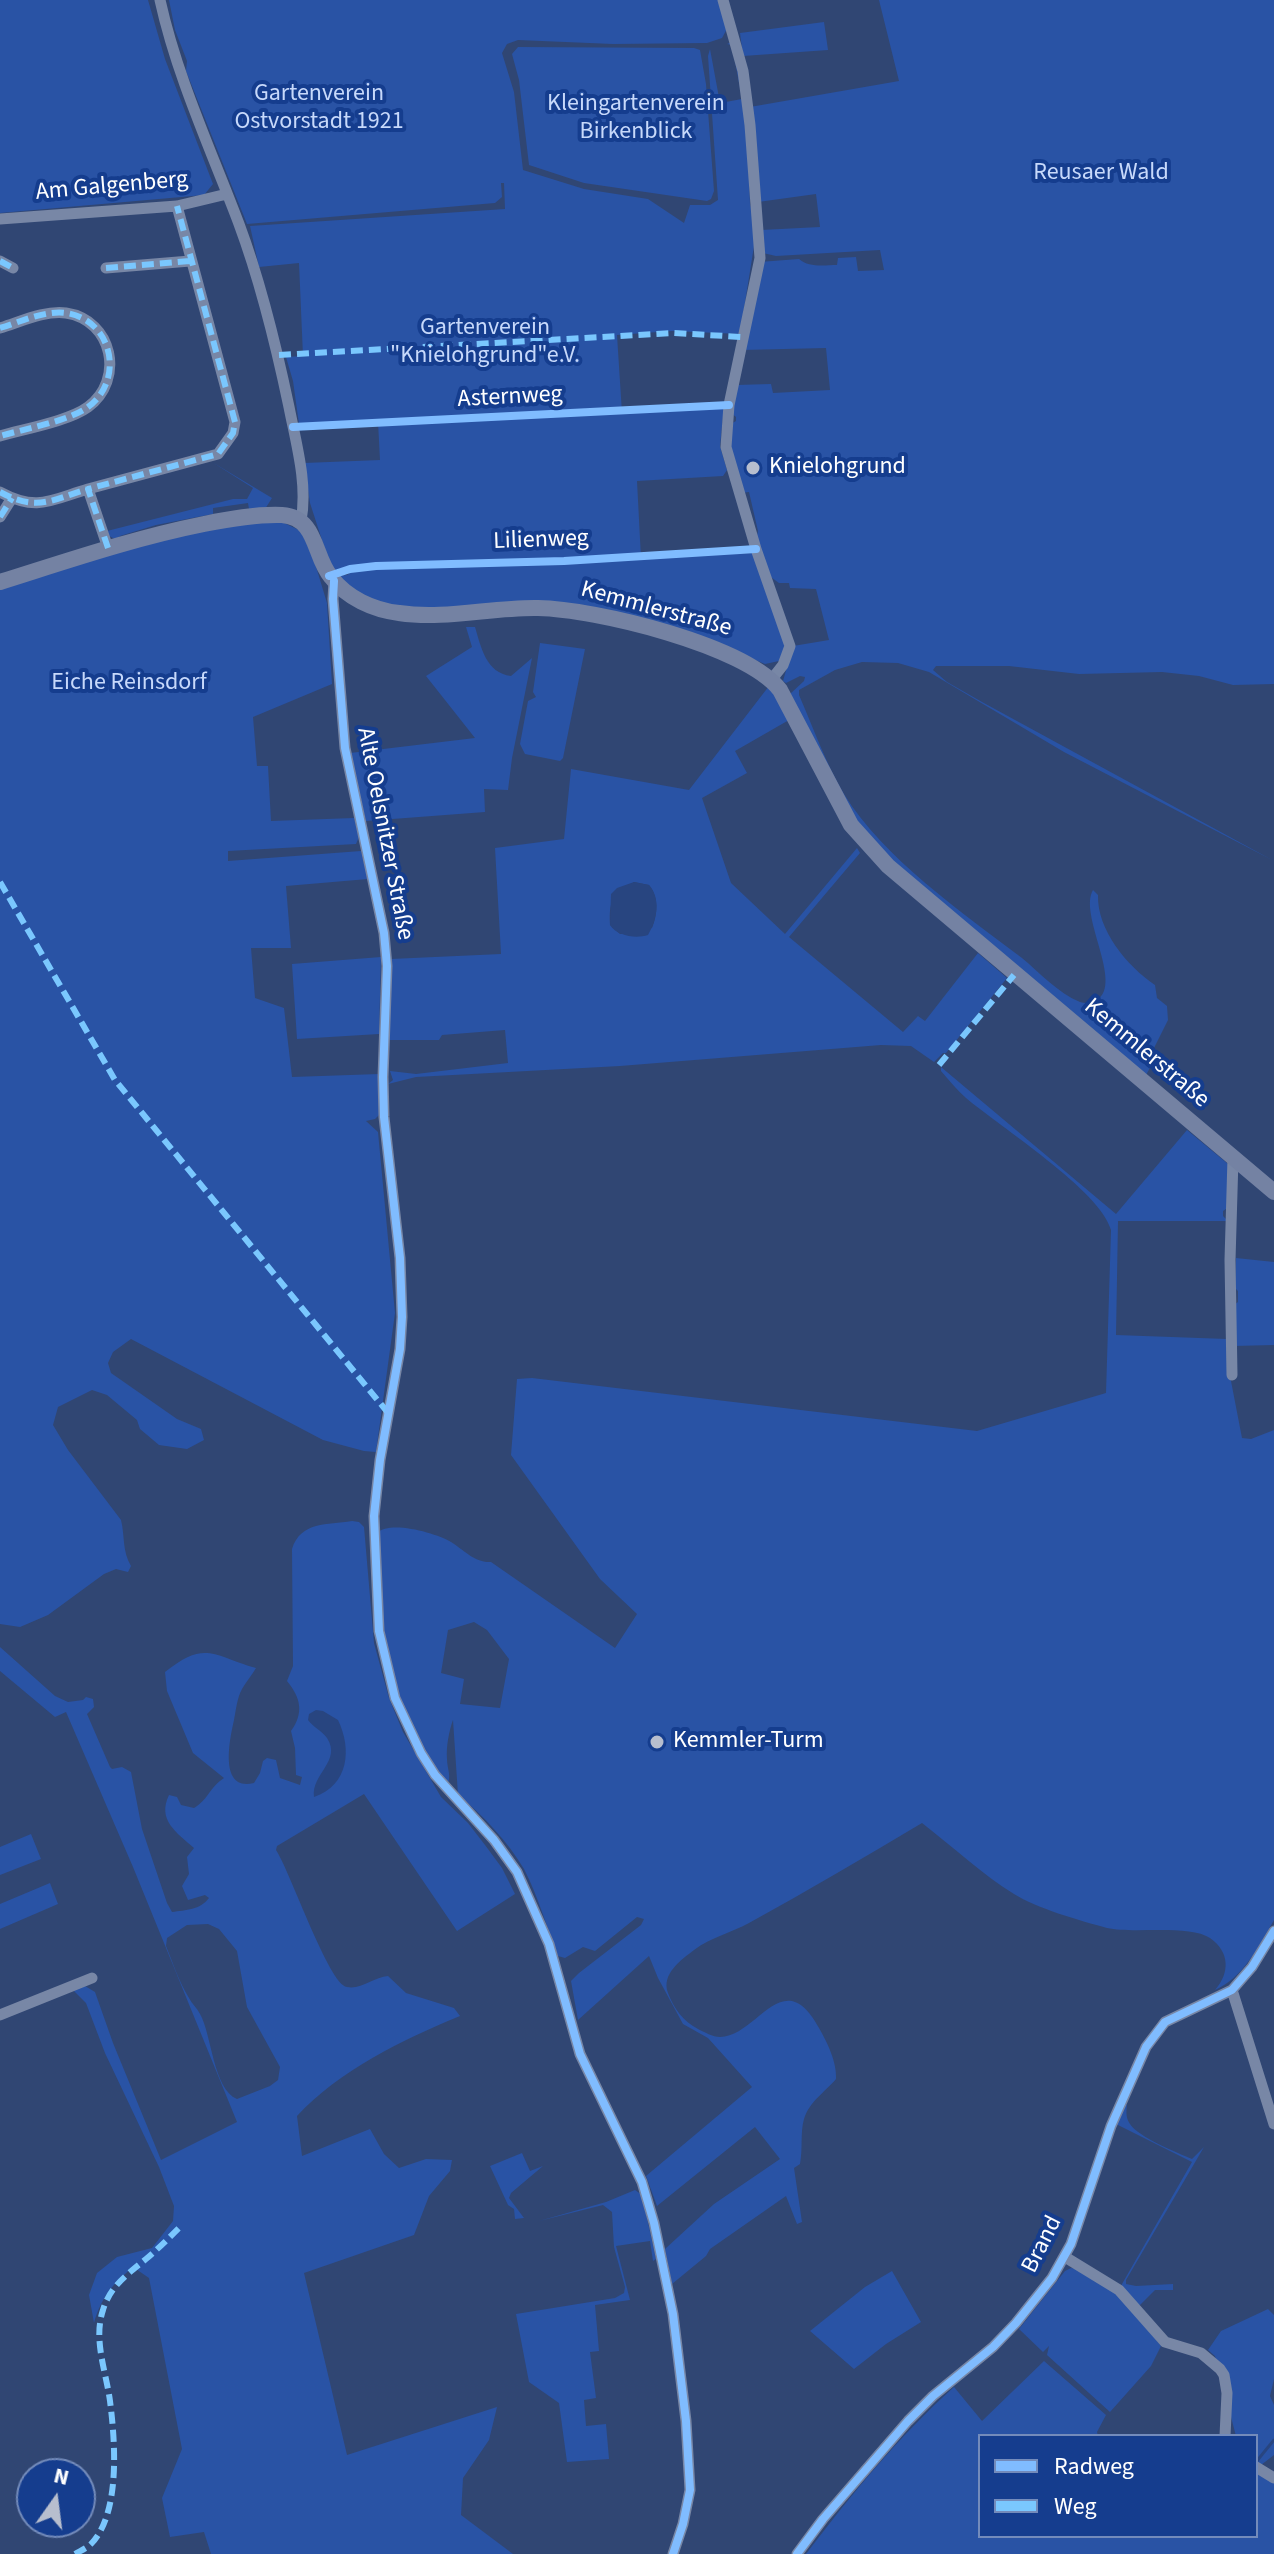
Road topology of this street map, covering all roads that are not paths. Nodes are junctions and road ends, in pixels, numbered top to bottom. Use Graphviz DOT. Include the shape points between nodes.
graph roads {
  1 [pos="160,0"];
  2 [pos="723,0"];
  3 [pos="227,194"];
  4 [pos="177,206"];
  5 [pos="0,219"];
  6 [pos="0,261"];
  7 [pos="190,261"];
  8 [pos="13,268"];
  9 [pos="106,268"];
  10 [pos="0,328"];
  11 [pos="0,436"];
  12 [pos="88,489"];
  13 [pos="0,492"];
  14 [pos="12,498"];
  15 [pos="0,517"];
  16 [pos="301,521"];
  17 [pos="108,548"];
  18 [pos="334,581"];
  19 [pos="0,582"];
  20 [pos="772,679"];
  21 [pos="1233,1158"];
  22 [pos="1274,1192"];
  23 [pos="1232,1375"];
  24 [pos="1274,1931"];
  25 [pos="92,1978"];
  26 [pos="1232,1990"];
  27 [pos="0,2015"];
  28 [pos="1274,2124"];
  29 [pos="1065,2257"];
  30 [pos="1225,2434"];
  31 [pos="673,2554"];
  32 [pos="797,2554"];
  1 -- 3 [label="street" via="175,59"];
  2 -- 20 [label="street" via="743,71 760,258 729,405 726,447 790,646"];
  3 -- 4 [label="street, Am Galgenberg"];
  3 -- 16 [label="street" via="279,355 298,449"];
  4 -- 5 [label="street, Am Galgenberg"];
  4 -- 7 [label="street"];
  6 -- 8 [label="street"];
  7 -- 9 [label="street"];
  7 -- 12 [label="street" via="233,412 233,433 218,454"];
  10 -- 11 [label="street" via="67,313 92,324 110,358 103,392 88,408"];
  12 -- 14 [label="street" via="35,505"];
  12 -- 17 [label="street"];
  13 -- 14 [label="street"];
  14 -- 15 [label="street"];
  16 -- 17 [label="street" via="286,515 250,517 166,531"];
  16 -- 18 [label="street, Kemmlerstraße"];
  17 -- 19 [label="street"];
  18 -- 20 [label="street, Kemmlerstraße" via="367,605 400,613 536,608 595,615 716,649"];
  18 -- 31 [label="street, Alte Oelsnitzer Straße" via="345,748 387,966 384,1117 402,1317 375,1493 379,1631 408,1729 435,1775 517,1872 549,1944 580,2054 633,2159 654,2223 680,2363 690,2472"];
  20 -- 21 [label="street, Kemmlerstraße" via="836,800 869,847"];
  21 -- 22 [label="street, Kemmlerstraße"];
  21 -- 23 [label="street"];
  24 -- 26 [label="street, Brand"];
  25 -- 27 [label="street"];
  26 -- 28 [label="street"];
  26 -- 29 [label="street, Brand" via="1165,2022 1146,2047 1111,2126"];
  29 -- 30 [label="street, Brand" via="1119,2290 1165,2342 1201,2353 1220,2369 1227,2393"];
  29 -- 32 [label="street, Brand" via="1016,2323 908,2421"];
}
